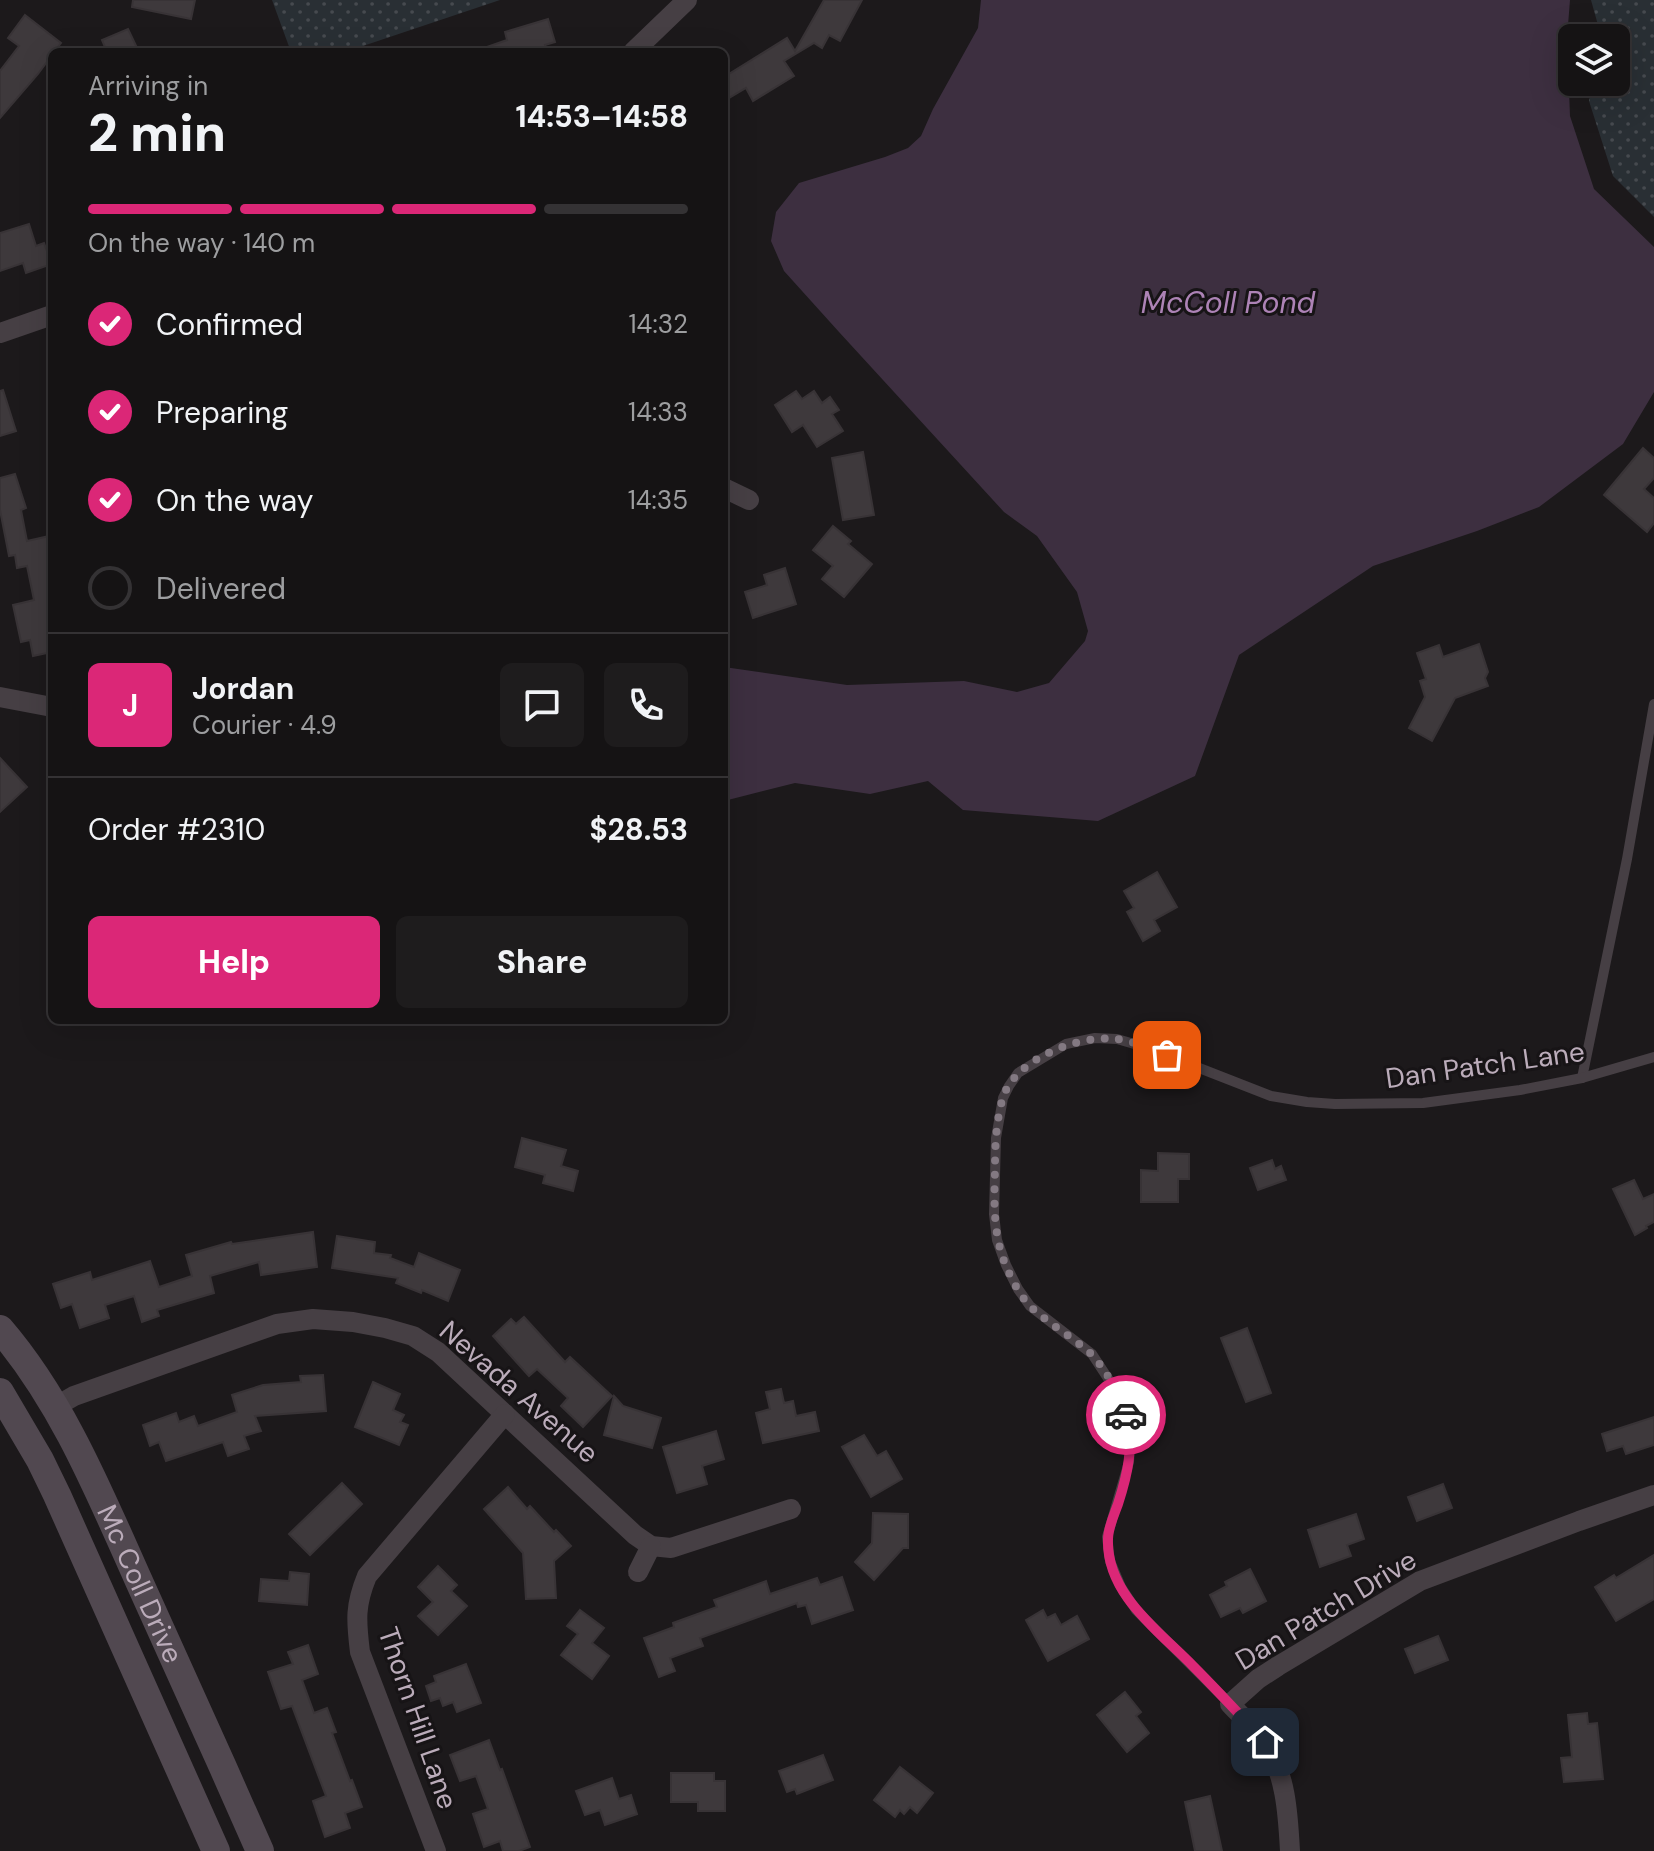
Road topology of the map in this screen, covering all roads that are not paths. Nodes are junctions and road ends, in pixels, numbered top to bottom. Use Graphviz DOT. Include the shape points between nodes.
graph roads {
  1 [pos="687,0"];
  2 [pos="637,48"];
  3 [pos="48,316"];
  4 [pos="0,333"];
  5 [pos="728,490"];
  6 [pos="749,500"];
  7 [pos="0,697"];
  8 [pos="1654,704"];
  9 [pos="48,706"];
  10 [pos="1654,1057"];
  11 [pos="1582,1078"];
  12 [pos="0,1329"];
  13 [pos="0,1392"];
  14 [pos="55,1407"];
  15 [pos="505,1414"];
  16 [pos="8,1420"];
  17 [pos="1654,1495"];
  18 [pos="791,1509"];
  19 [pos="651,1546"];
  20 [pos="638,1572"];
  21 [pos="1230,1704"];
  22 [pos="216,1851"];
  23 [pos="260,1851"];
  24 [pos="436,1851"];
  25 [pos="1290,1851"];
  1 -- 2 [label="street"];
  3 -- 4 [label="street"];
  5 -- 6 [label="street"];
  7 -- 9 [label="street"];
  8 -- 11 [label="lane"];
  10 -- 11 [label="lane, Dan Patch Lane"];
  11 -- 21 [label="lane, Dan Patch Lane" via="1423,1103 1307,1102 1271,1096 1138,1045 1095,1038 1066,1044 1018,1073 1009,1086 996,1138 997,1240 1030,1306 1092,1354 1124,1408 1131,1434 1129,1462 1107,1537 1110,1561 1136,1610"];
  12 -- 14 [label="main road, Mc Coll Drive"];
  13 -- 16 [label="main road, Mc Coll Drive"];
  14 -- 15 [label="street, Nevada Avenue" via="277,1324 313,1319 413,1336"];
  14 -- 23 [label="main road, Mc Coll Drive"];
  15 -- 19 [label="street, Nevada Avenue"];
  15 -- 24 [label="street, Thorn Hill Lane" via="367,1576 359,1596 360,1652"];
  16 -- 22 [label="main road, Mc Coll Drive" via="57,1495"];
  17 -- 21 [label="street, Dan Patch Drive" via="1420,1581 1278,1666"];
  18 -- 19 [label="street" via="671,1548"];
  19 -- 20 [label="street"];
  21 -- 25 [label="street, Dan Patch Drive" via="1265,1742 1278,1769"];
}
